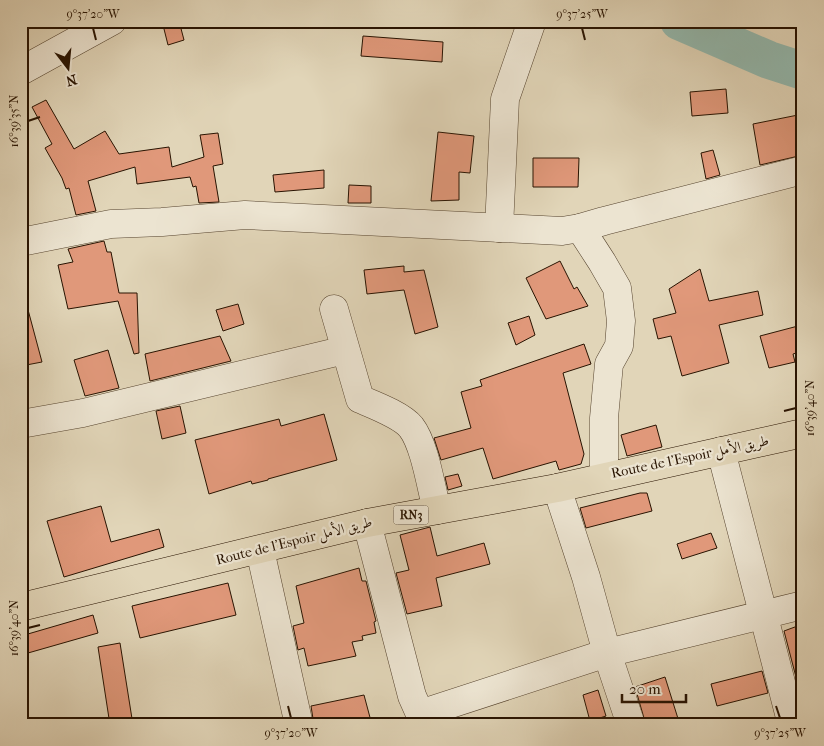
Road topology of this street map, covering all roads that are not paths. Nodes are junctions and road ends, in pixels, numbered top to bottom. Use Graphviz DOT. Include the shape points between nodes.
graph roads {
  1 [pos="112,21"];
  2 [pos="532,21"];
  3 [pos="21,71"];
  4 [pos="803,170"];
  5 [pos="499,228"];
  6 [pos="580,228"];
  7 [pos="21,242"];
  8 [pos="334,309"];
  9 [pos="345,350"];
  10 [pos="21,424"];
  11 [pos="803,433"];
  12 [pos="721,451"];
  13 [pos="604,476"];
  14 [pos="557,488"];
  15 [pos="437,510"];
  16 [pos="367,523"];
  17 [pos="260,550"];
  18 [pos="803,605"];
  19 [pos="21,608"];
  20 [pos="764,616"];
  21 [pos="606,653"];
  22 [pos="421,722"];
  23 [pos="299,725"];
  24 [pos="631,725"];
  25 [pos="792,725"];
  1 -- 3 [label="street"];
  2 -- 5 [label="street" via="505,99"];
  4 -- 6 [label="street"];
  5 -- 6 [label="street" via="562,231"];
  5 -- 7 [label="street" via="245,215 111,224"];
  6 -- 13 [label="street" via="617,288 621,321 619,346 609,364 604,418"];
  8 -- 9 [label="street"];
  9 -- 10 [label="street" via="83,413"];
  9 -- 15 [label="street" via="360,400 386,410 410,426 419,442"];
  11 -- 12 [label="highway, Route de l’Espoir طريق الأمل / RN3"];
  12 -- 13 [label="highway, Route de l’Espoir طريق الأمل / RN3"];
  12 -- 20 [label="street"];
  13 -- 14 [label="highway, Route de l’Espoir طريق الأمل / RN3"];
  14 -- 15 [label="highway, Route de l’Espoir طريق الأمل / RN3"];
  14 -- 21 [label="street"];
  15 -- 16 [label="highway, Route de l’Espoir طريق الأمل / RN3"];
  16 -- 17 [label="highway, Route de l’Espoir طريق الأمل / RN3"];
  16 -- 22 [label="street"];
  17 -- 19 [label="highway, Route de l’Espoir طريق الأمل / RN3"];
  17 -- 23 [label="street"];
  18 -- 20 [label="street"];
  20 -- 21 [label="street"];
  20 -- 25 [label="street"];
  21 -- 22 [label="street"];
  21 -- 24 [label="street"];
}
